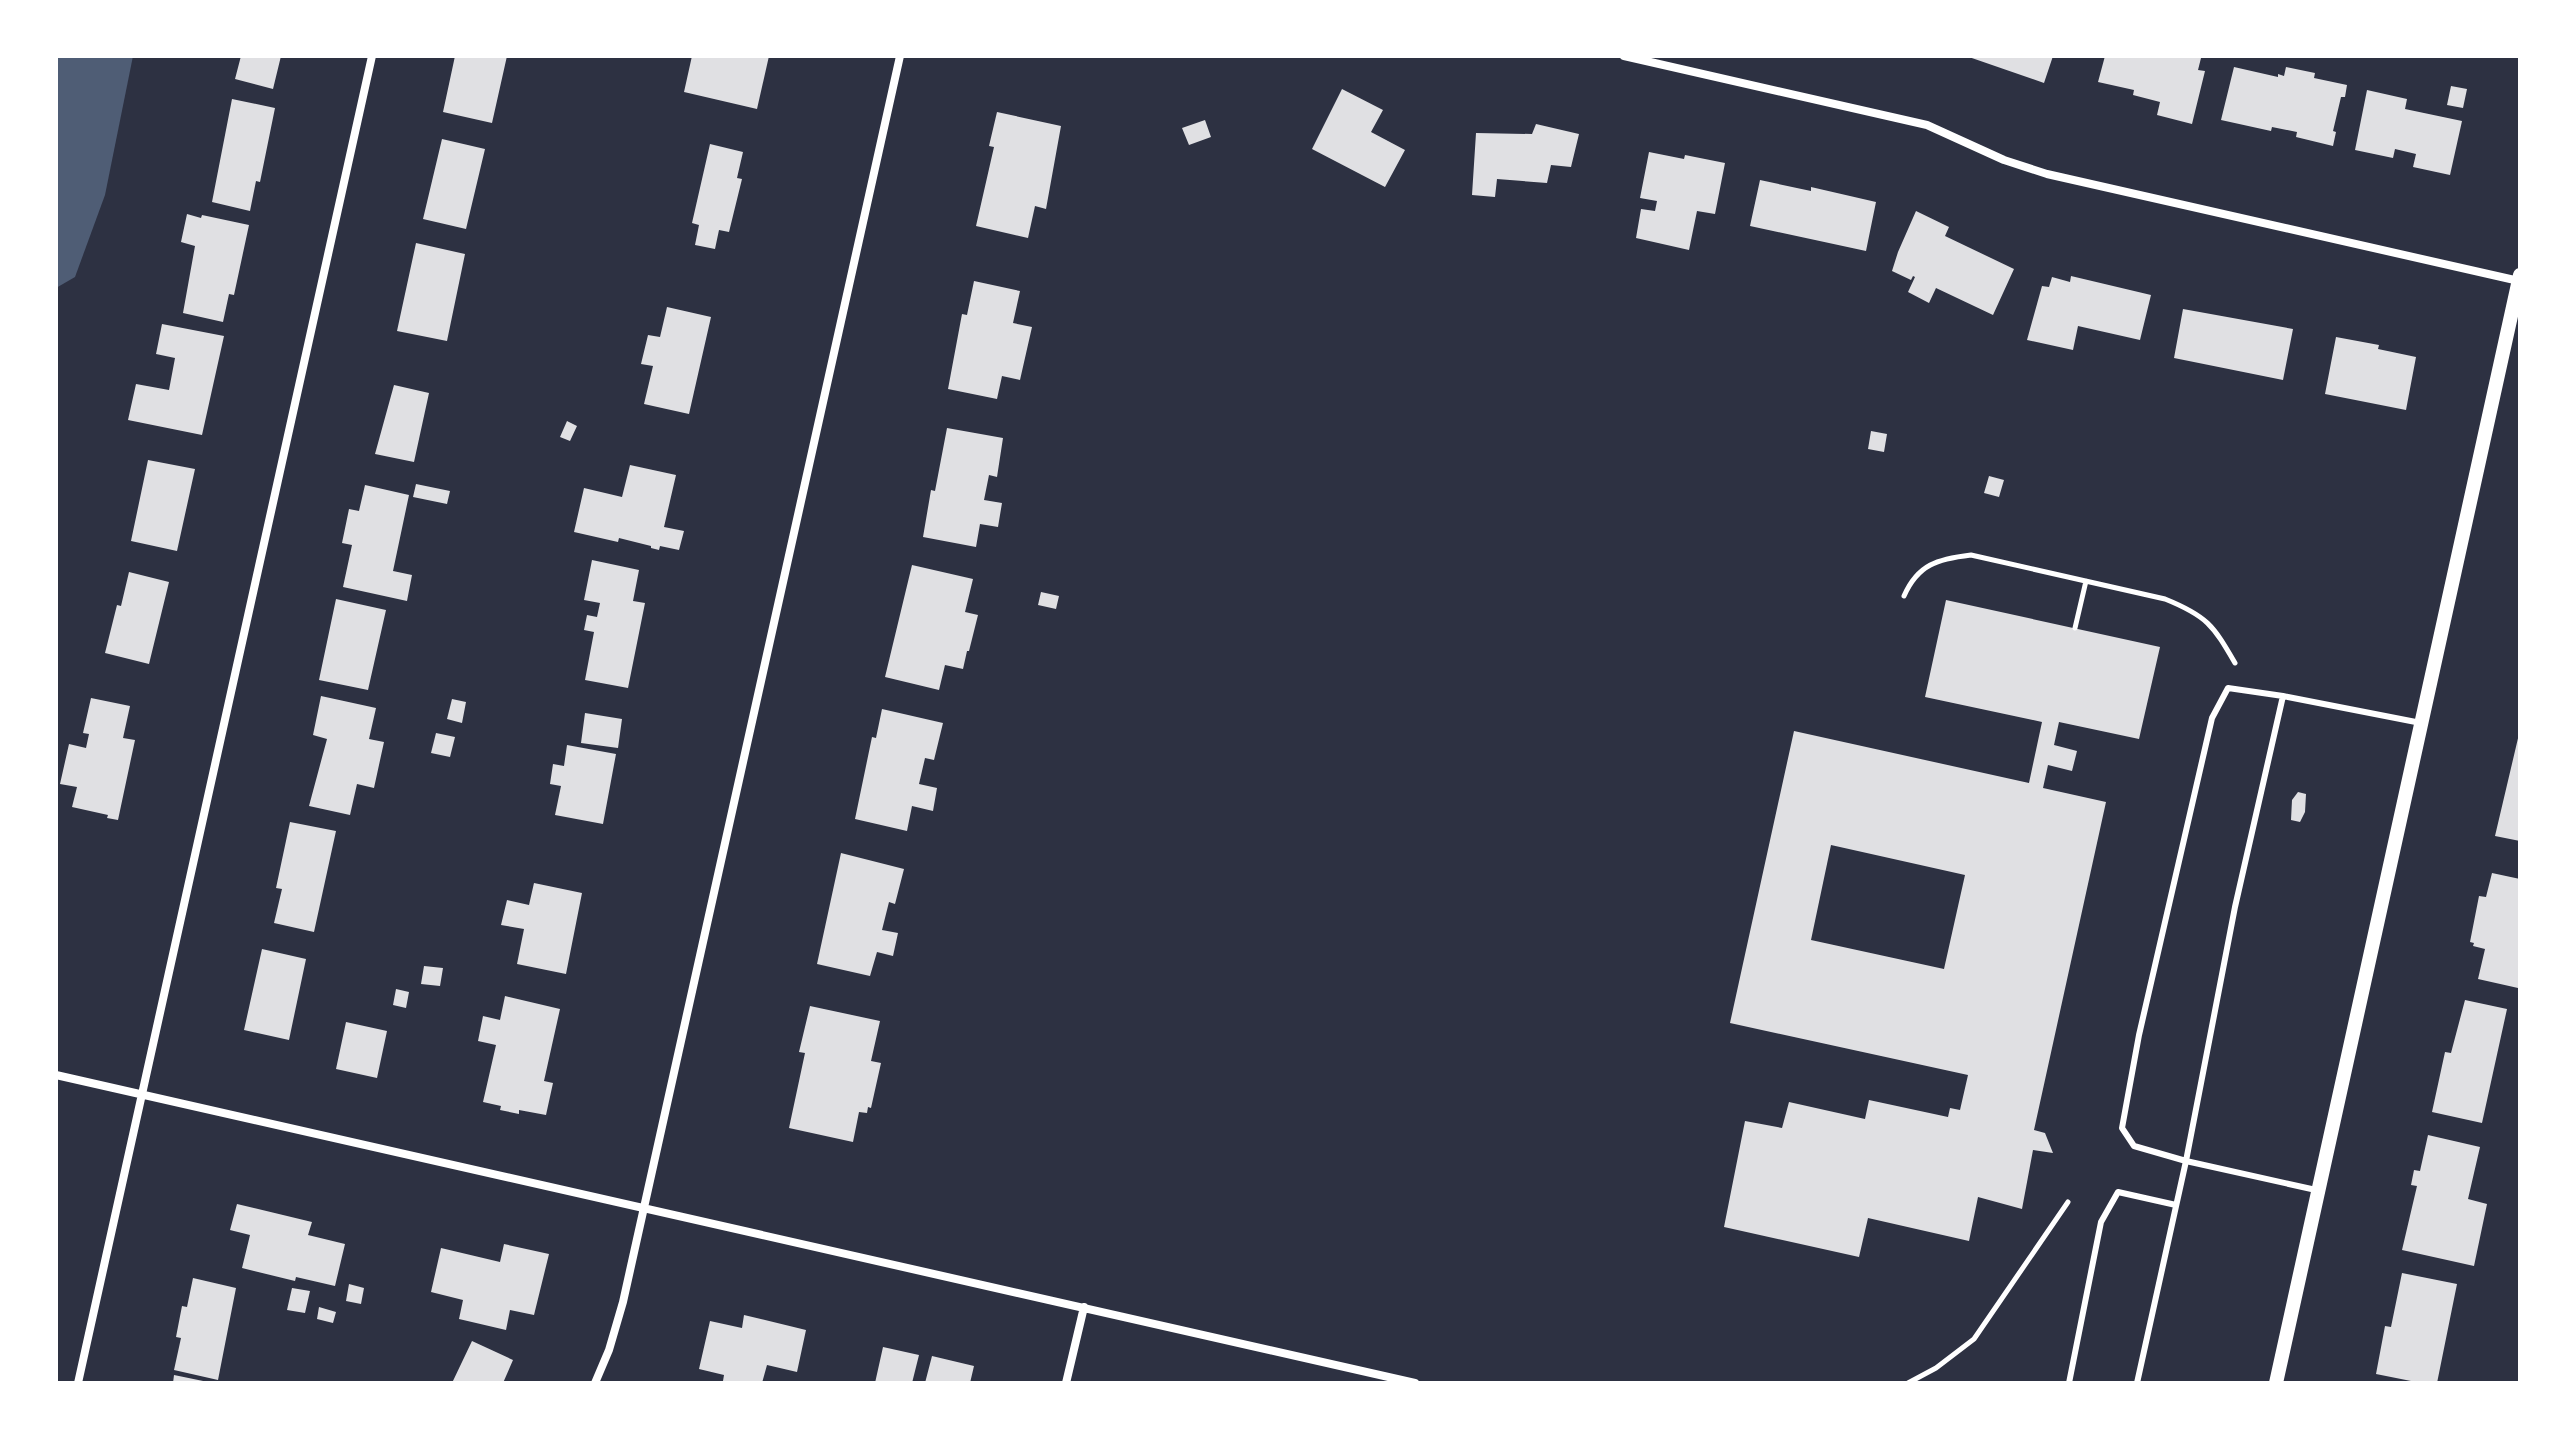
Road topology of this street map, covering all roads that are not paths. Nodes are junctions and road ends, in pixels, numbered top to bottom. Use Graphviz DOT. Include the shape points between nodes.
graph roads {
  1 [pos="372,56"];
  2 [pos="900,56"];
  3 [pos="1624,56"];
  4 [pos="2520,279"];
  5 [pos="2283,696"];
  6 [pos="2421,723"];
  7 [pos="56,1075"];
  8 [pos="141,1094"];
  9 [pos="2186,1161"];
  10 [pos="2318,1191"];
  11 [pos="2176,1205"];
  12 [pos="644,1208"];
  13 [pos="1084,1307"];
  14 [pos="78,1383"];
  15 [pos="595,1383"];
  16 [pos="1066,1383"];
  17 [pos="1415,1383"];
  18 [pos="2069,1383"];
  19 [pos="2137,1383"];
  20 [pos="2276,1383"];
  1 -- 8 [label="street"];
  2 -- 12 [label="street"];
  3 -- 4 [label="street" via="1919,123 2047,174"];
  4 -- 6 [label="street"];
  5 -- 6 [label="lane"];
  5 -- 9 [label="lane"];
  5 -- 9 [label="lane" via="2228,688 2212,718 2139,1035 2122,1128 2134,1146"];
  6 -- 10 [label="street"];
  7 -- 8 [label="street"];
  8 -- 12 [label="street"];
  8 -- 14 [label="street"];
  9 -- 10 [label="lane"];
  9 -- 11 [label="lane"];
  10 -- 20 [label="street"];
  11 -- 18 [label="lane" via="2118,1192 2101,1222"];
  11 -- 19 [label="lane"];
  12 -- 13 [label="street"];
  12 -- 15 [label="street" via="623,1302"];
  13 -- 16 [label="street"];
  13 -- 17 [label="street"];
}
